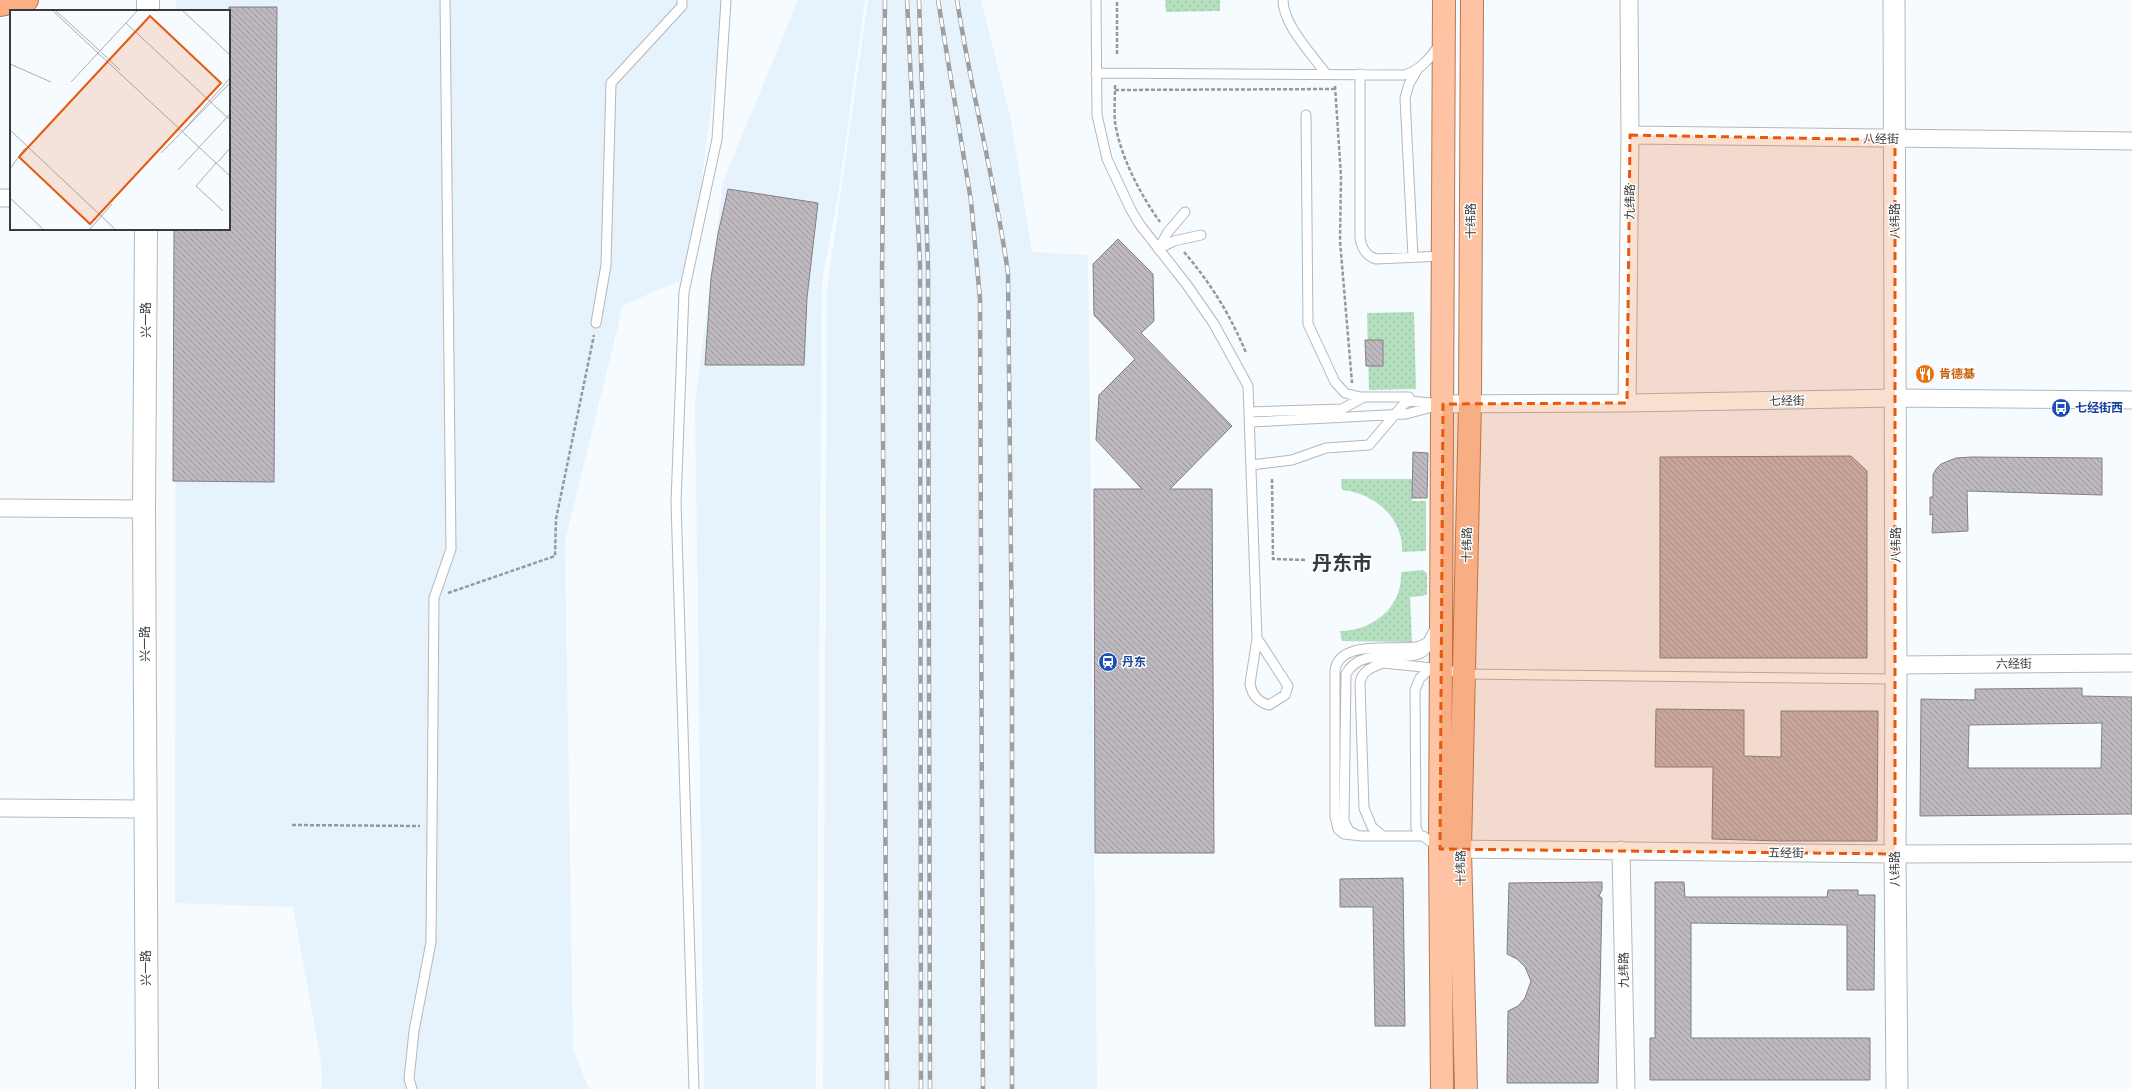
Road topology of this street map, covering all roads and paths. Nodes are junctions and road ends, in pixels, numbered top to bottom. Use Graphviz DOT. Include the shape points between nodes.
graph roads {
  1 [pos="27,0"];
  2 [pos="445,0"];
  3 [pos="682,0"];
  4 [pos="726,0"];
  5 [pos="1096,0"];
  6 [pos="1117,0"];
  7 [pos="1283,0"];
  8 [pos="1444,0"];
  9 [pos="1472,0"];
  10 [pos="1629,0"];
  11 [pos="1894,0"];
  12 [pos="0,5"];
  13 [pos="1444,38"];
  14 [pos="1117,54"];
  15 [pos="1417,70"];
  16 [pos="1096,73"];
  17 [pos="1328,74"];
  18 [pos="1360,74"];
  19 [pos="1115,82"];
  20 [pos="1336,89"];
  21 [pos="1115,90"];
  22 [pos="1306,115"];
  23 [pos="1630,135"];
  24 [pos="1895,140"];
  25 [pos="2132,141"];
  26 [pos="1185,212"];
  27 [pos="1163,226"];
  28 [pos="146,230"];
  29 [pos="1201,235"];
  30 [pos="1158,249"];
  31 [pos="1183,251"];
  32 [pos="1444,256"];
  33 [pos="1413,257"];
  34 [pos="596,323"];
  35 [pos="1240,368"];
  36 [pos="1350,386"];
  37 [pos="1364,397"];
  38 [pos="1895,398"];
  39 [pos="2132,400"];
  40 [pos="1409,402"];
  41 [pos="1443,404"];
  42 [pos="1470,404"];
  43 [pos="1628,404"];
  44 [pos="1250,412"];
  45 [pos="1396,415"];
  46 [pos="1250,422"];
  47 [pos="1251,465"];
  48 [pos="1272,479"];
  49 [pos="0,508"];
  50 [pos="144,509"];
  51 [pos="1306,560"];
  52 [pos="434,598"];
  53 [pos="1442,608"];
  54 [pos="1431,637"];
  55 [pos="1258,638"];
  56 [pos="2132,663"];
  57 [pos="1437,668"];
  58 [pos="1896,672"];
  59 [pos="1465,674"];
  60 [pos="0,808"];
  61 [pos="146,808"];
  62 [pos="292,825"];
  63 [pos="433,826"];
  64 [pos="1362,836"];
  65 [pos="1383,836"];
  66 [pos="1420,836"];
  67 [pos="1450,849"];
  68 [pos="1622,850"];
  69 [pos="2132,853"];
  70 [pos="1895,854"];
  71 [pos="147,1089"];
  72 [pos="412,1089"];
  73 [pos="694,1089"];
  74 [pos="1442,1089"];
  75 [pos="1466,1089"];
  76 [pos="1626,1089"];
  77 [pos="1897,1089"];
  1 -- 12 [label="highway"];
  2 -- 52 [label="lane" via="451,549"];
  3 -- 34 [label="lane" via="682,6 611,82 606,264"];
  4 -- 73 [label="lane" via="717,139 684,292 676,502"];
  5 -- 16 [label="lane"];
  6 -- 14 [label="path"];
  7 -- 17 [label="lane" via="1287,20"];
  8 -- 13 [label="main road, 十纬路"];
  9 -- 42 [label="main road, 十纬路"];
  10 -- 23 [label="street, 九纬路"];
  11 -- 24 [label="street, 八纬路"];
  13 -- 15 [label="lane"];
  13 -- 32 [label="main road, 十纬路"];
  15 -- 18 [label="lane" via="1404,75"];
  15 -- 33 [label="lane" via="1405,98"];
  16 -- 17 [label="lane"];
  16 -- 30 [label="lane" via="1097,115 1107,159 1131,210"];
  17 -- 18 [label="lane"];
  17 -- 20 [label="path"];
  18 -- 33 [label="lane" via="1360,242 1366,253 1373,258"];
  19 -- 21 [label="path"];
  20 -- 21 [label="path"];
  20 -- 36 [label="path" via="1341,176 1340,241 1352,378"];
  21 -- 27 [label="path" via="1116,122 1122,148"];
  22 -- 37 [label="lane" via="1308,324 1338,386 1345,393"];
  23 -- 24 [label="street, 八经街"];
  23 -- 43 [label="street, 九纬路"];
  24 -- 25 [label="street, 八经街"];
  24 -- 38 [label="street, 八纬路"];
  26 -- 30 [label="lane"];
  28 -- 50 [label="main road, 兴一路"];
  29 -- 30 [label="lane" via="1174,241"];
  30 -- 35 [label="lane" via="1200,303"];
  31 -- 35 [label="path" via="1206,280 1235,328 1247,356 1246,364"];
  32 -- 33 [label="lane"];
  32 -- 41 [label="main road, 十纬路"];
  34 -- 52 [label="path" via="556,519 555,556"];
  35 -- 44 [label="lane" via="1248,386"];
  37 -- 40 [label="lane" via="1409,397"];
  37 -- 44 [label="lane" via="1342,409"];
  38 -- 39 [label="street, 七经街"];
  38 -- 43 [label="street, 七经街"];
  38 -- 58 [label="street, 八纬路"];
  40 -- 41 [label="lane"];
  40 -- 45 [label="lane"];
  41 -- 42 [label="street, 七经街"];
  41 -- 45 [label="lane"];
  41 -- 53 [label="main road, 十纬路"];
  42 -- 43 [label="street, 七经街"];
  42 -- 59 [label="main road, 十纬路"];
  44 -- 46 [label="lane"];
  45 -- 46 [label="lane"];
  45 -- 47 [label="lane" via="1369,445 1326,448 1292,460"];
  46 -- 47 [label="lane"];
  47 -- 55 [label="lane"];
  48 -- 51 [label="path" via="1273,559"];
  49 -- 50 [label="street"];
  50 -- 61 [label="main road, 兴一路"];
  52 -- 63 [label="lane"];
  53 -- 54 [label="lane"];
  53 -- 57 [label="main road, 十纬路"];
  54 -- 64 [label="lane" via="1427,648 1419,654 1366,657 1352,666 1344,678 1344,821 1349,832"];
  54 -- 64 [label="lane" via="1417,647 1356,650 1342,656 1335,666 1335,822 1342,833"];
  55 -- 55 [label="lane" via="1250,684 1258,699 1269,705 1285,695 1288,686"];
  56 -- 58 [label="street, 六经街"];
  57 -- 59 [label="lane"];
  57 -- 65 [label="lane" via="1383,663 1366,671 1360,680 1364,808 1372,828"];
  57 -- 66 [label="lane" via="1420,678 1415,690 1416,828"];
  57 -- 67 [label="main road, 十纬路"];
  58 -- 59 [label="lane"];
  58 -- 70 [label="street, 八纬路"];
  59 -- 67 [label="main road, 十纬路"];
  60 -- 61 [label="street"];
  61 -- 71 [label="main road, 兴一路"];
  62 -- 63 [label="path"];
  63 -- 72 [label="lane" via="431,942 414,1030 409,1079"];
  64 -- 65 [label="lane"];
  65 -- 66 [label="lane"];
  66 -- 67 [label="lane"];
  67 -- 68 [label="street, 五经街"];
  67 -- 74 [label="main road, 十纬路"];
  67 -- 75 [label="main road, 十纬路"];
  68 -- 70 [label="street, 五经街"];
  68 -- 76 [label="street, 九纬路"];
  69 -- 70 [label="street, 五经街"];
  70 -- 77 [label="street, 八纬路"];
}
